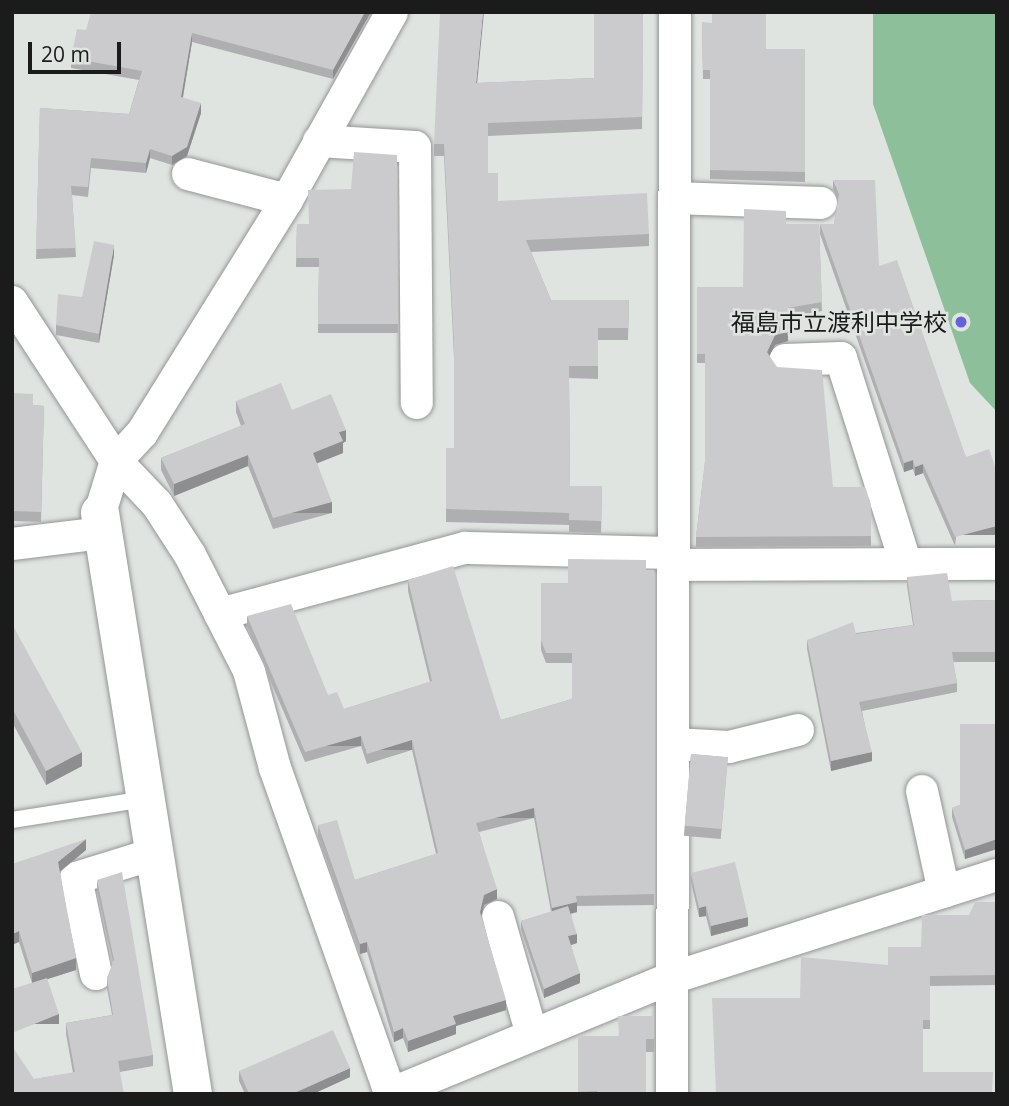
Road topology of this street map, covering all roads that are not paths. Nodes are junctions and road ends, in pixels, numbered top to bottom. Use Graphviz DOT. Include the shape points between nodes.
graph roads {
  1 [pos="392,12"];
  2 [pos="675,12"];
  3 [pos="319,141"];
  4 [pos="188,174"];
  5 [pos="674,198"];
  6 [pos="287,200"];
  7 [pos="821,203"];
  8 [pos="12,302"];
  9 [pos="785,360"];
  10 [pos="417,403"];
  11 [pos="116,461"];
  12 [pos="101,523"];
  13 [pos="12,544"];
  14 [pos="673,559"];
  15 [pos="906,564"];
  16 [pos="997,564"];
  17 [pos="220,614"];
  18 [pos="798,730"];
  19 [pos="673,744"];
  20 [pos="922,791"];
  21 [pos="144,799"];
  22 [pos="12,820"];
  23 [pos="153,855"];
  24 [pos="997,875"];
  25 [pos="944,892"];
  26 [pos="498,917"];
  27 [pos="96,974"];
  28 [pos="672,978"];
  29 [pos="533,1035"];
  30 [pos="193,1094"];
  31 [pos="390,1094"];
  32 [pos="672,1094"];
  1 -- 3 [label="street"];
  2 -- 5 [label="street"];
  3 -- 6 [label="street"];
  3 -- 10 [label="street" via="415,147"];
  4 -- 6 [label="street"];
  5 -- 7 [label="street"];
  5 -- 14 [label="street"];
  6 -- 11 [label="street" via="142,433"];
  8 -- 11 [label="street"];
  9 -- 15 [label="street" via="841,358"];
  11 -- 12 [label="street"];
  11 -- 17 [label="street" via="158,505"];
  12 -- 13 [label="street"];
  12 -- 21 [label="street"];
  14 -- 15 [label="street"];
  14 -- 17 [label="street" via="465,548"];
  14 -- 19 [label="street"];
  15 -- 16 [label="street"];
  17 -- 31 [label="street" via="249,670 275,768"];
  18 -- 19 [label="street" via="729,747"];
  19 -- 28 [label="street"];
  20 -- 25 [label="street"];
  21 -- 22 [label="lane"];
  21 -- 23 [label="street"];
  23 -- 27 [label="street" via="76,878"];
  23 -- 30 [label="street"];
  24 -- 25 [label="street"];
  25 -- 28 [label="street"];
  26 -- 29 [label="street"];
  28 -- 29 [label="street"];
  28 -- 32 [label="street"];
  29 -- 31 [label="street"];
}
